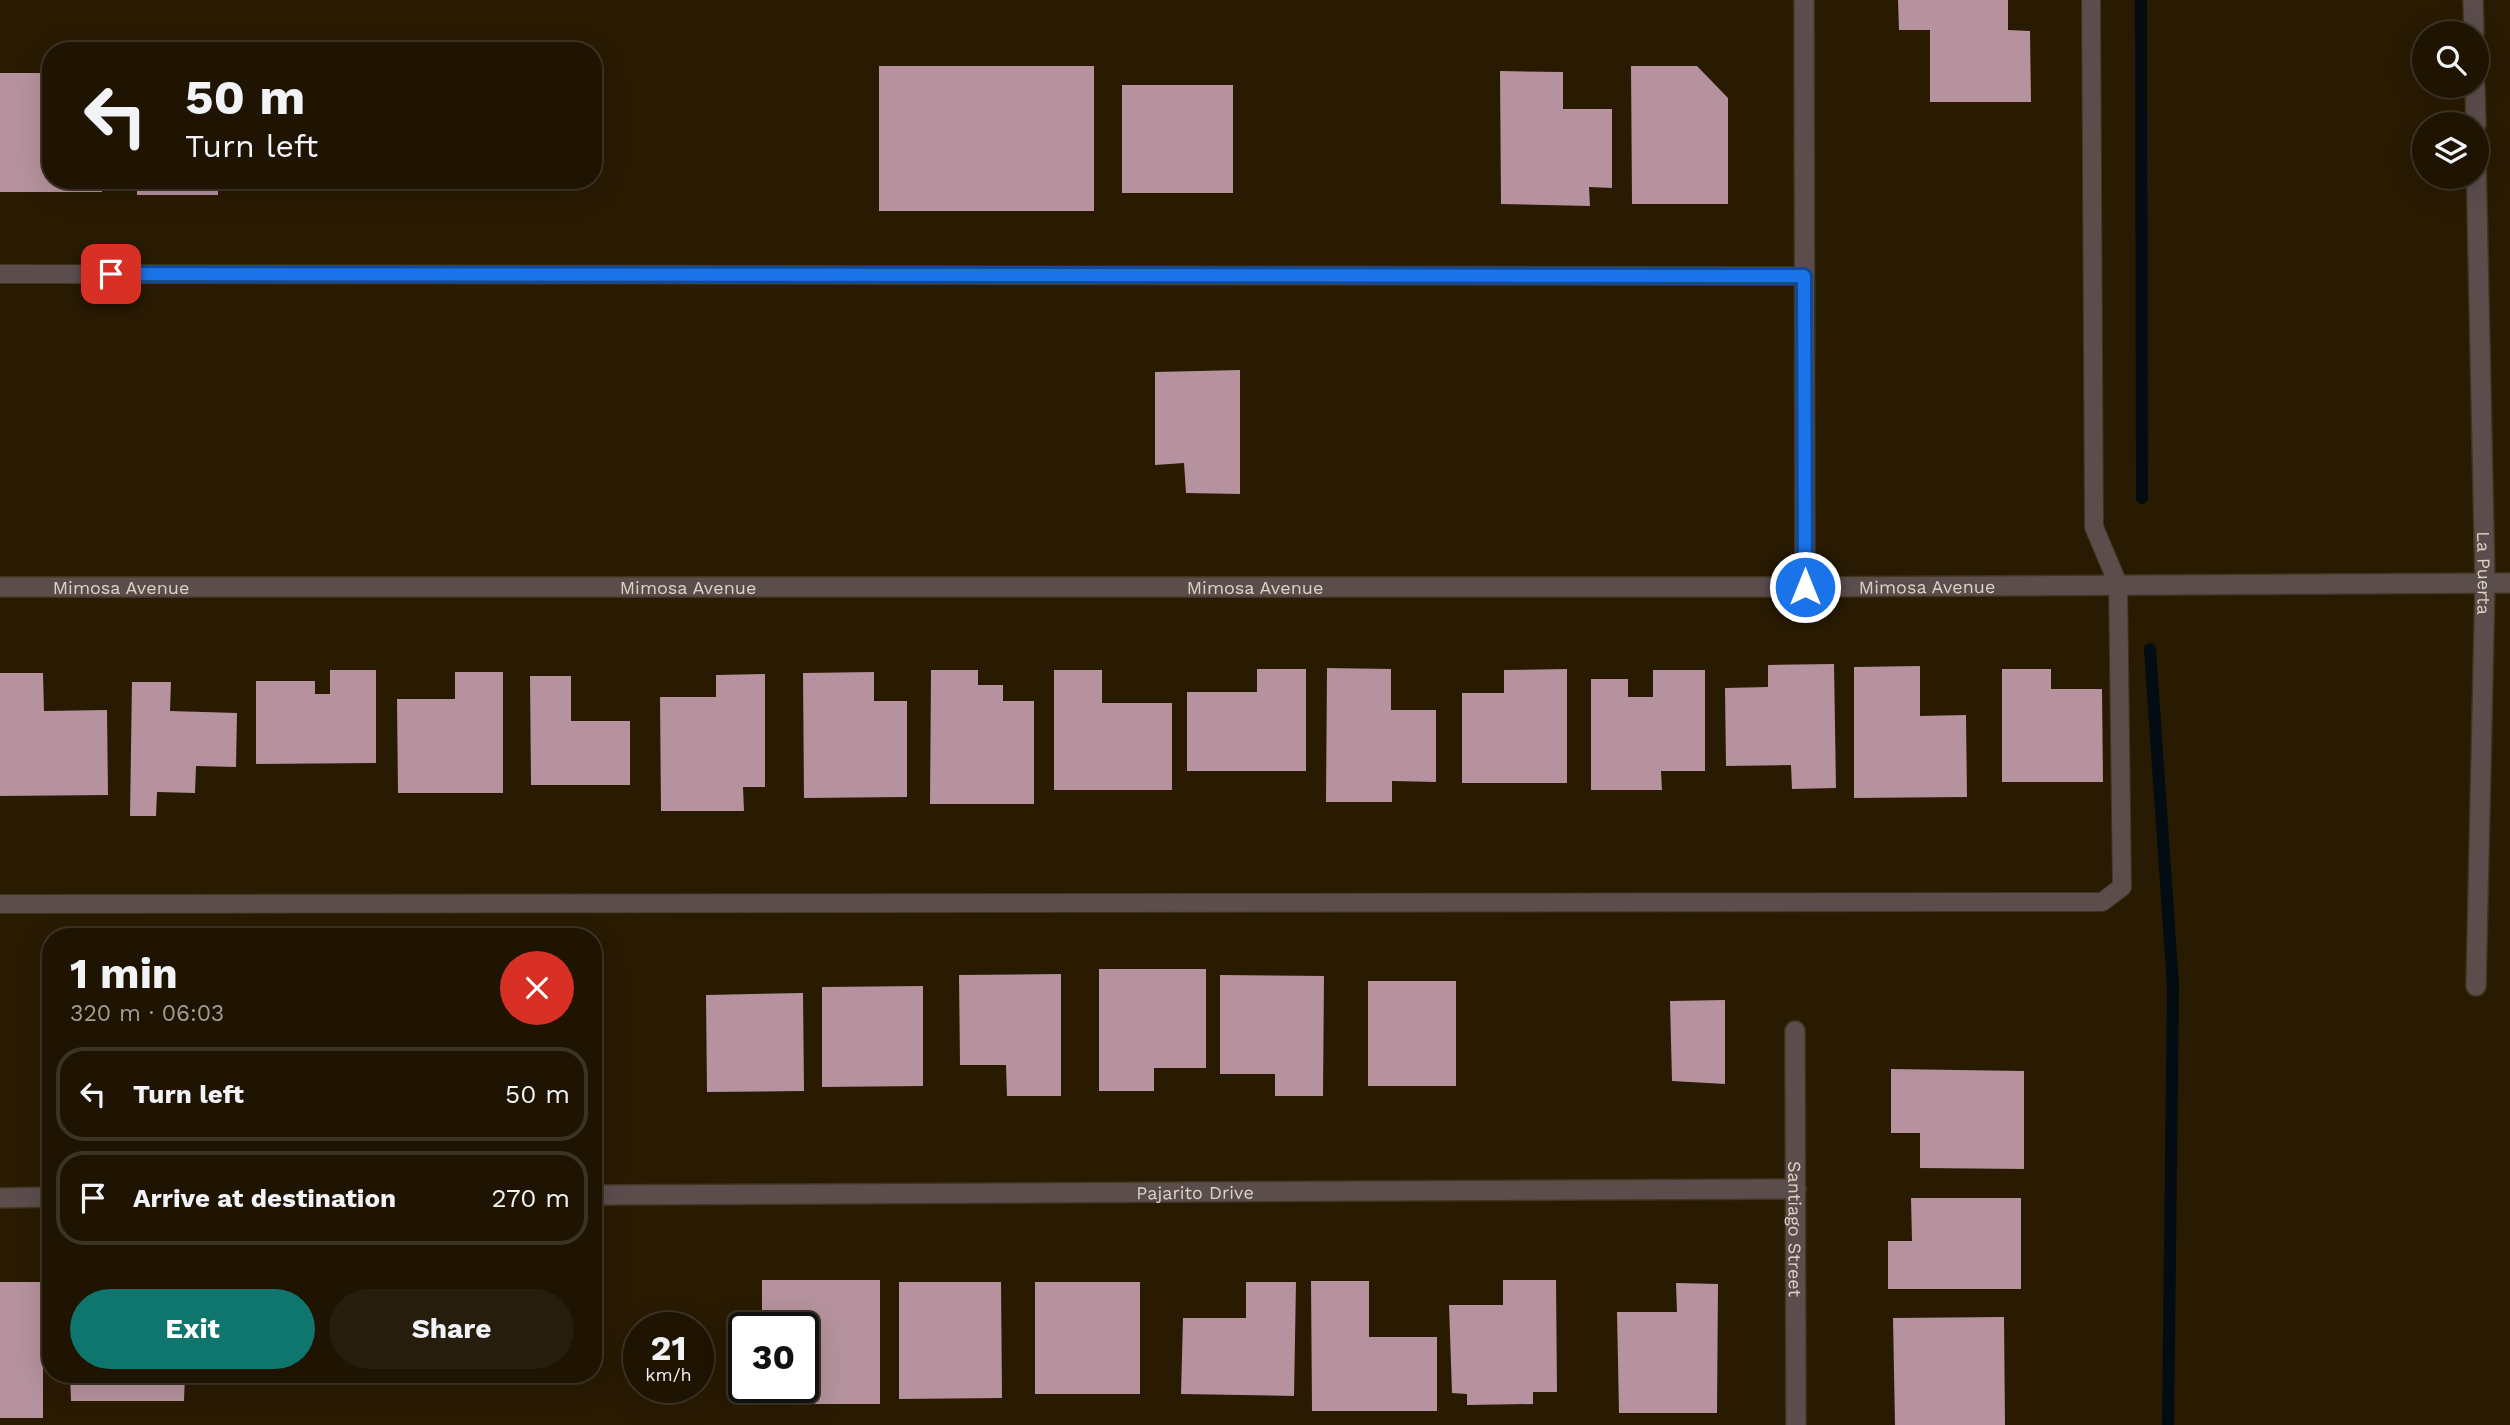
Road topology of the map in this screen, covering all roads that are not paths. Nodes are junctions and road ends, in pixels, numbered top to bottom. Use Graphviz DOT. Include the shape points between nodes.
graph roads {
  1 [pos="1804,0"];
  2 [pos="2091,0"];
  3 [pos="2473,0"];
  4 [pos="2474,21"];
  5 [pos="2477,189"];
  6 [pos="0,274"];
  7 [pos="1804,276"];
  8 [pos="2485,583"];
  9 [pos="2510,583"];
  10 [pos="2118,584"];
  11 [pos="0,587"];
  12 [pos="1805,587"];
  13 [pos="0,904"];
  14 [pos="2476,986"];
  15 [pos="1795,1031"];
  16 [pos="1796,1189"];
  17 [pos="602,1195"];
  18 [pos="42,1197"];
  19 [pos="0,1198"];
  20 [pos="1796,1425"];
  1 -- 7 [label="street"];
  2 -- 10 [label="lane" via="2094,527"];
  3 -- 4 [label="street"];
  5 -- 8 [label="street, La Puerta"];
  6 -- 7 [label="lane"];
  7 -- 12 [label="street"];
  8 -- 9 [label="street, Mimosa Avenue"];
  8 -- 10 [label="street, Mimosa Avenue"];
  8 -- 14 [label="street, La Puerta"];
  10 -- 12 [label="street, Mimosa Avenue"];
  10 -- 13 [label="lane" via="2122,887 2102,902"];
  11 -- 12 [label="street, Mimosa Avenue"];
  15 -- 16 [label="street, Santiago Street"];
  16 -- 17 [label="street, Pajarito Drive"];
  16 -- 20 [label="street, Santiago Street"];
  18 -- 19 [label="street"];
}
